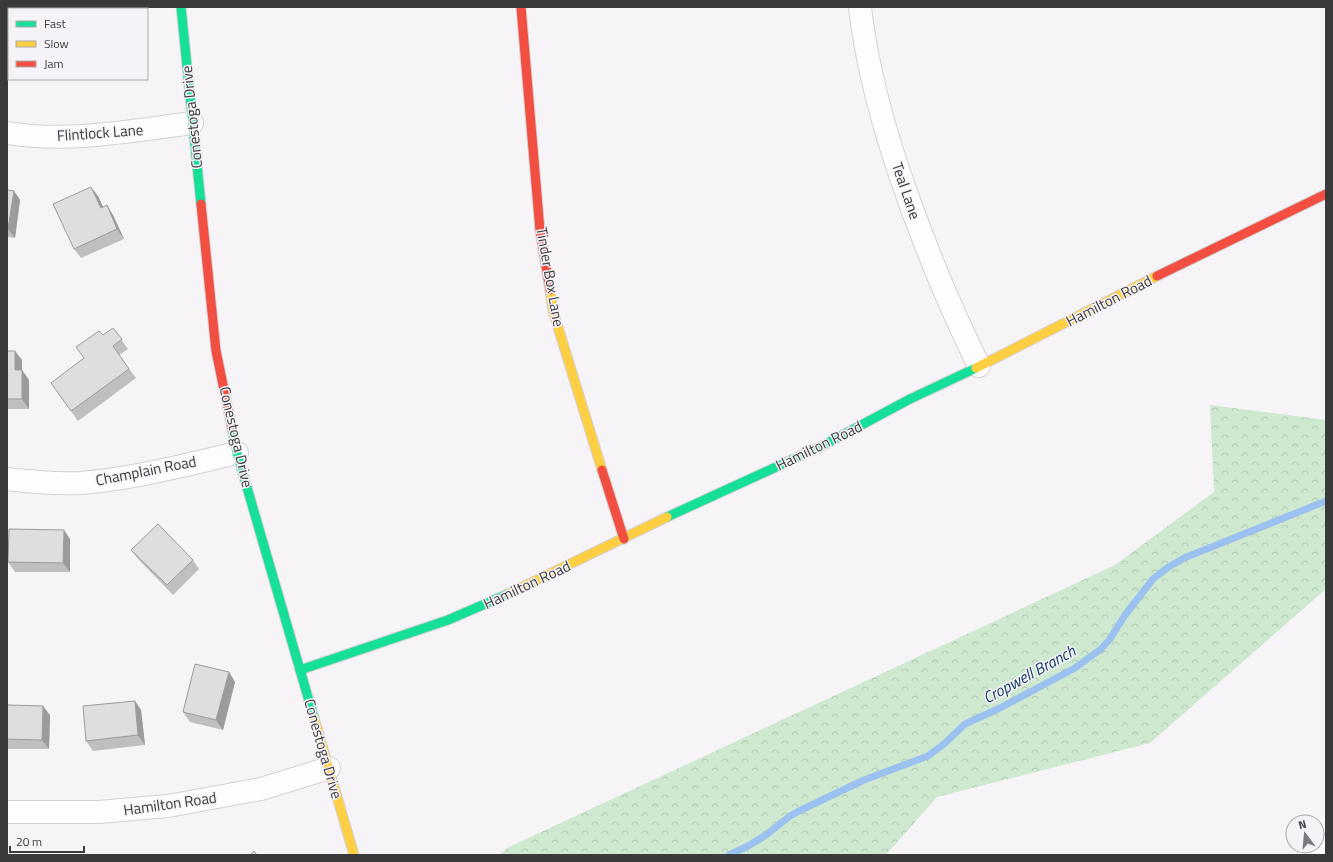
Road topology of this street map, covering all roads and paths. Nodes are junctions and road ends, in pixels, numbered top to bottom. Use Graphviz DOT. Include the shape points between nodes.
graph roads {
  1 [pos="181,7"];
  2 [pos="521,7"];
  3 [pos="860,7"];
  4 [pos="192,123"];
  5 [pos="7,133"];
  6 [pos="1326,194"];
  7 [pos="979,366"];
  8 [pos="237,453"];
  9 [pos="7,479"];
  10 [pos="624,539"];
  11 [pos="300,670"];
  12 [pos="329,768"];
  13 [pos="7,812"];
  14 [pos="1326,846"];
  15 [pos="354,855"];
  16 [pos="1309,855"];
  1 -- 4 [label="street, Conestoga Drive"];
  2 -- 10 [label="street, Tinder Box Lane" via="529,114 540,205 540,232 553,311"];
  3 -- 7 [label="street, Teal Lane" via="863,39 882,120 911,207 956,320"];
  4 -- 5 [label="street, Flintlock Lane" via="78,137"];
  4 -- 8 [label="street, Conestoga Drive" via="216,351"];
  6 -- 7 [label="street, Hamilton Road" via="1188,260"];
  7 -- 10 [label="street, Hamilton Road" via="824,445 705,498"];
  8 -- 9 [label="street, Champlain Road" via="110,480 50,484"];
  8 -- 11 [label="street, Conestoga Drive"];
  10 -- 11 [label="street, Hamilton Road" via="529,585 448,620"];
  11 -- 12 [label="street, Conestoga Drive"];
  12 -- 13 [label="street, Hamilton Road" via="261,789 168,806 100,812"];
  12 -- 15 [label="street, Conestoga Drive"];
  14 -- 16 [label="street"];
}
